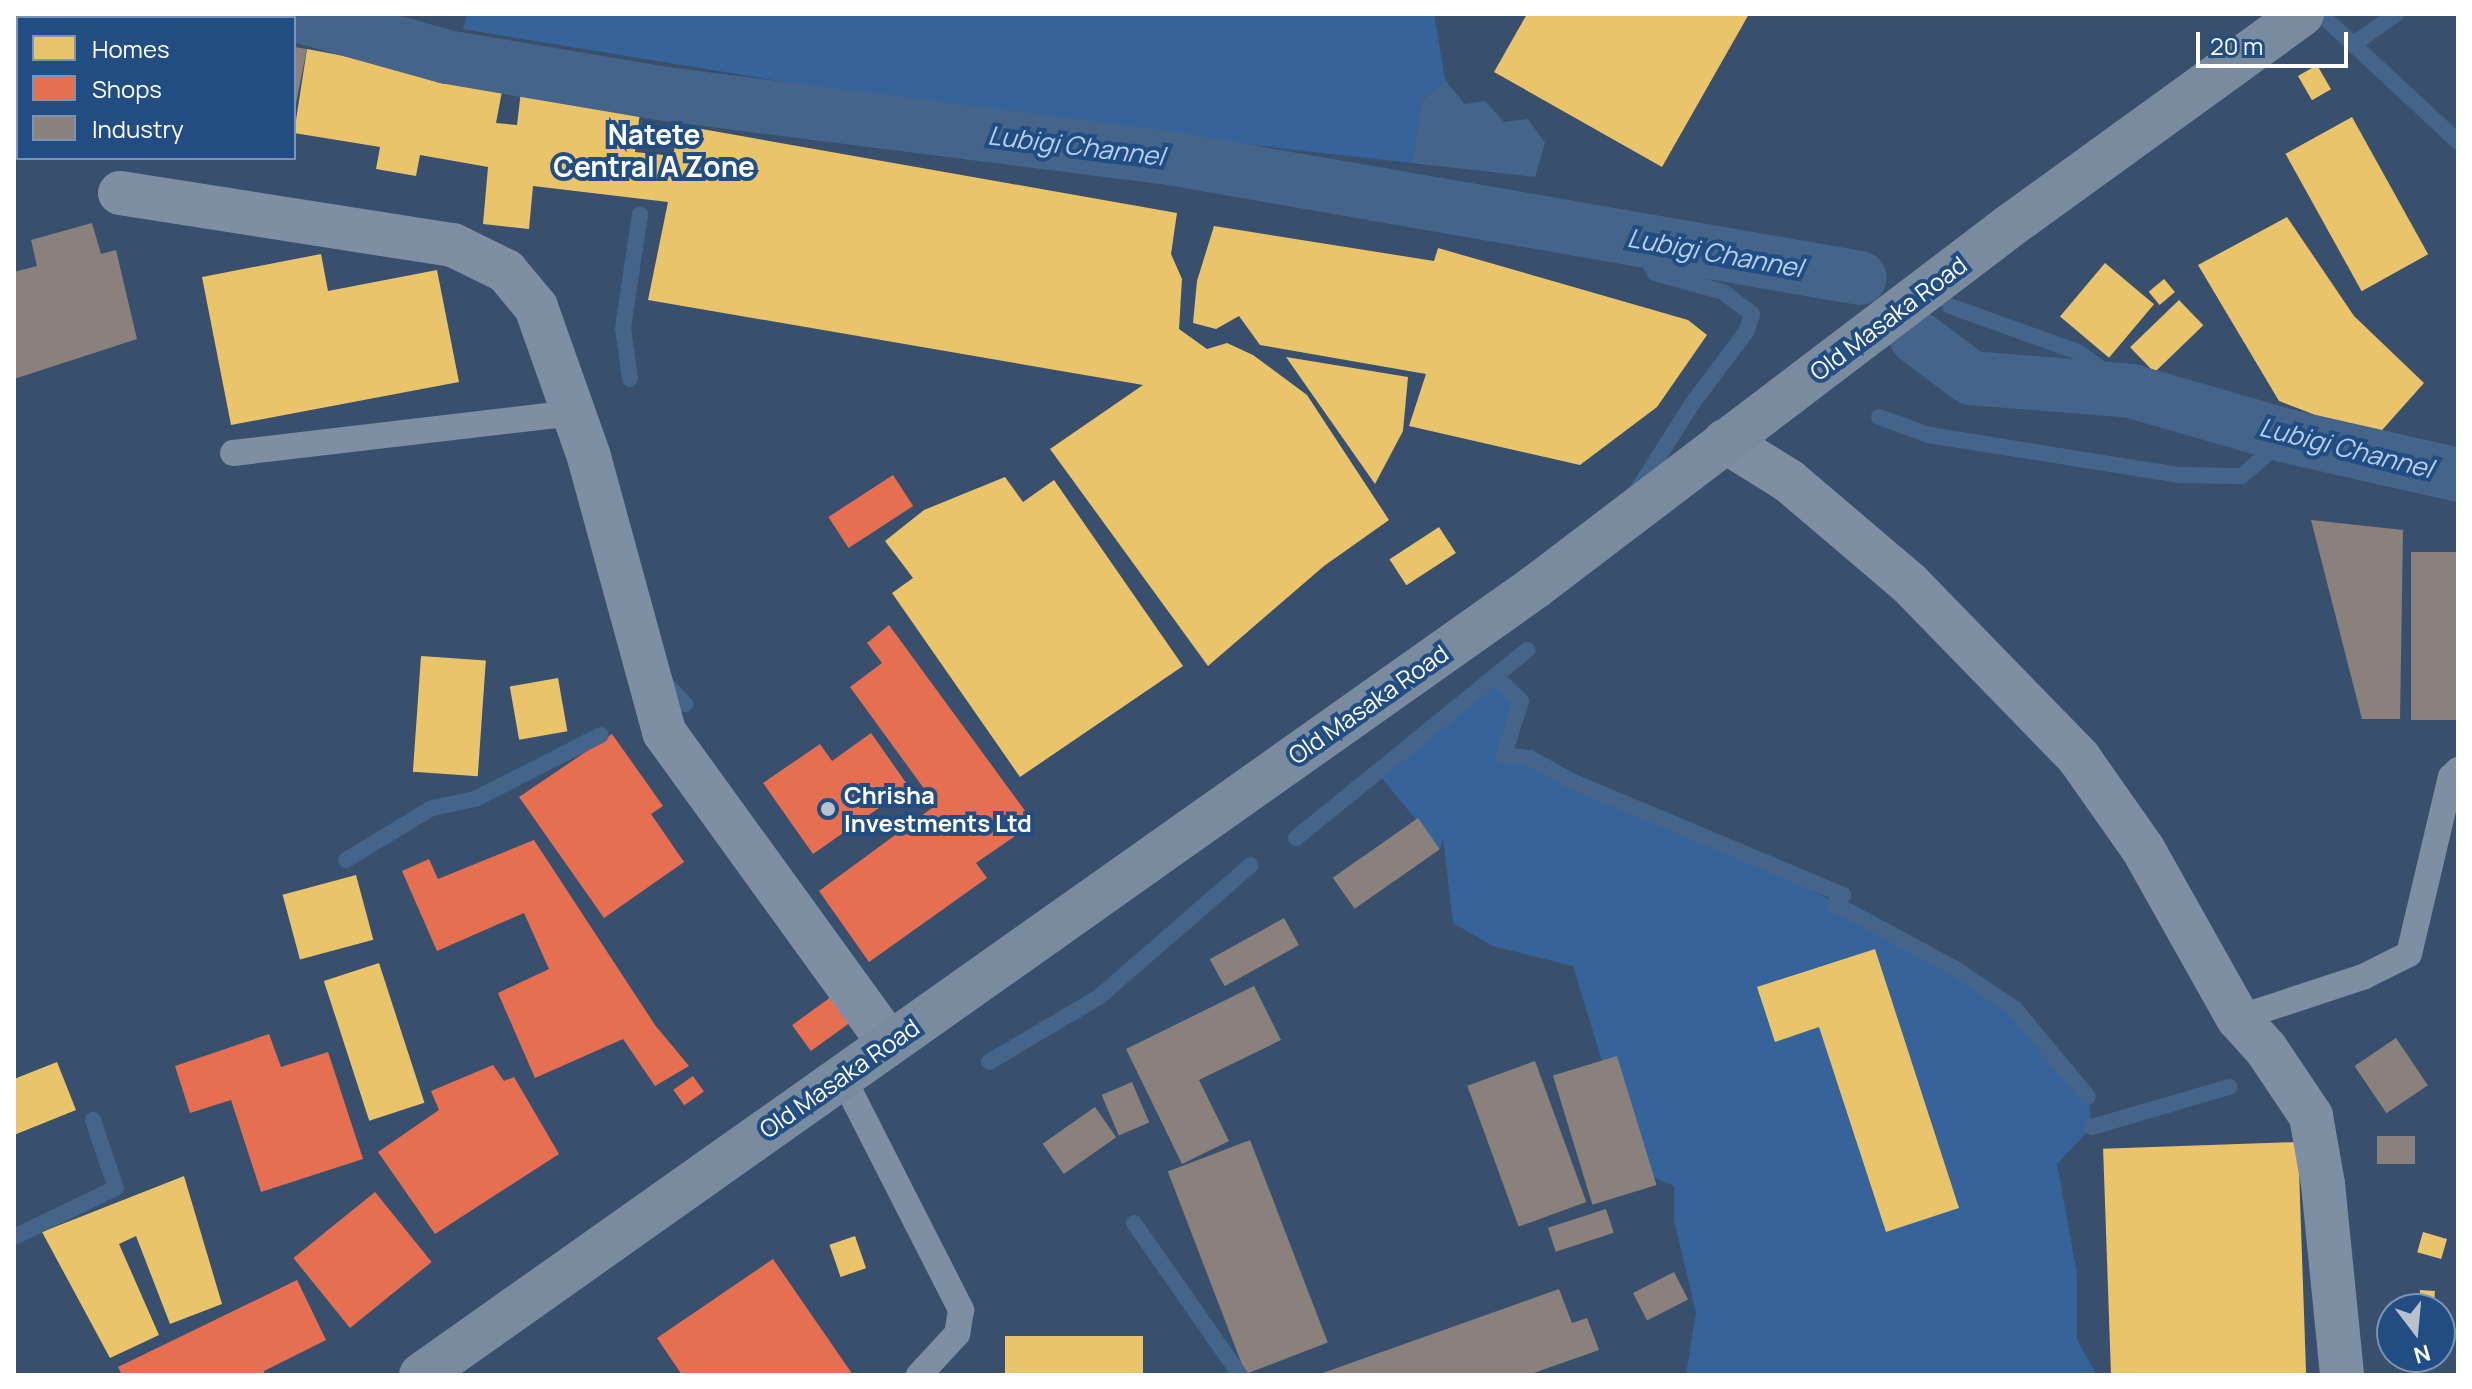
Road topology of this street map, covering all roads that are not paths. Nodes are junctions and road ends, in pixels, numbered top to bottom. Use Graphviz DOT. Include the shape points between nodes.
graph roads {
  1 [pos="2302,14"];
  2 [pos="120,193"];
  3 [pos="574,413"];
  4 [pos="1725,441"];
  5 [pos="233,453"];
  6 [pos="2458,770"];
  7 [pos="2238,1018"];
  8 [pos="889,1043"];
  9 [pos="842,1076"];
  10 [pos="421,1375"];
  11 [pos="919,1375"];
  12 [pos="2342,1375"];
  1 -- 4 [label="main road, Old Masaka Road"];
  2 -- 3 [label="street" via="453,245 506,271 536,307"];
  3 -- 5 [label="lane"];
  3 -- 8 [label="street" via="664,732"];
  4 -- 7 [label="street" via="1789,481 1856,535 2079,758 2143,849"];
  4 -- 8 [label="main road, Old Masaka Road" via="1535,587"];
  6 -- 7 [label="lane" via="2451,777 2409,954 2363,977"];
  7 -- 12 [label="street" via="2311,1116"];
  8 -- 9 [label="main road, Old Masaka Road"];
  9 -- 10 [label="main road, Old Masaka Road"];
  9 -- 11 [label="lane" via="961,1310 957,1334"];
}
